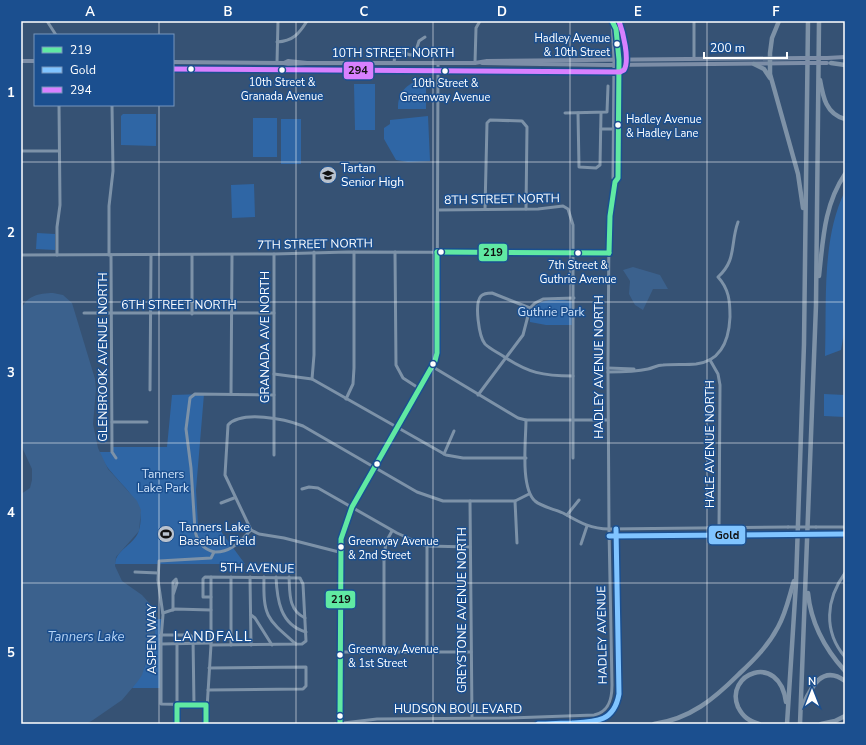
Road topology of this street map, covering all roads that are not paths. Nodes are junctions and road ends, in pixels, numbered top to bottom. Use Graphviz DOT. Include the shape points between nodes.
graph roads {
  1 [pos="47,21"];
  2 [pos="278,21"];
  3 [pos="307,21"];
  4 [pos="480,21"];
  5 [pos="694,21"];
  6 [pos="779,21"];
  7 [pos="808,21"];
  8 [pos="819,21"];
  9 [pos="612,23"];
  10 [pos="55,34"];
  11 [pos="425,37"];
  12 [pos="277,42"];
  13 [pos="845,57"];
  14 [pos="694,58"];
  15 [pos="770,58"];
  16 [pos="614,60"];
  17 [pos="619,60"];
  18 [pos="21,61"];
  19 [pos="34,62"];
  20 [pos="174,62"];
  21 [pos="277,63"];
  22 [pos="394,63"];
  23 [pos="438,63"];
  24 [pos="478,63"];
  25 [pos="770,63"];
  26 [pos="829,63"];
  27 [pos="754,64"];
  28 [pos="845,64"];
  29 [pos="613,65"];
  30 [pos="618,65"];
  31 [pos="818,70"];
  32 [pos="772,81"];
  33 [pos="608,86"];
  34 [pos="59,106"];
  35 [pos="112,106"];
  36 [pos="565,112"];
  37 [pos="578,113"];
  38 [pos="601,113"];
  39 [pos="845,120"];
  40 [pos="601,129"];
  41 [pos="613,129"];
  42 [pos="618,129"];
  43 [pos="21,151"];
  44 [pos="59,151"];
  45 [pos="845,174"];
  46 [pos="615,182"];
  47 [pos="485,209"];
  48 [pos="526,209"];
  49 [pos="438,210"];
  50 [pos="738,222"];
  51 [pos="805,225"];
  52 [pos="314,252"];
  53 [pos="354,252"];
  54 [pos="395,252"];
  55 [pos="437,252"];
  56 [pos="574,252"];
  57 [pos="609,253"];
  58 [pos="21,254"];
  59 [pos="232,254"];
  60 [pos="274,254"];
  61 [pos="57,255"];
  62 [pos="110,255"];
  63 [pos="150,255"];
  64 [pos="192,255"];
  65 [pos="574,298"];
  66 [pos="816,305"];
  67 [pos="530,308"];
  68 [pos="84,313"];
  69 [pos="150,313"];
  70 [pos="274,313"];
  71 [pos="111,314"];
  72 [pos="192,314"];
  73 [pos="231,314"];
  74 [pos="506,358"];
  75 [pos="710,360"];
  76 [pos="433,367"];
  77 [pos="608,370"];
  78 [pos="274,374"];
  79 [pos="573,376"];
  80 [pos="312,379"];
  81 [pos="420,389"];
  82 [pos="150,390"];
  83 [pos="231,394"];
  84 [pos="274,395"];
  85 [pos="478,395"];
  86 [pos="346,399"];
  87 [pos="274,419"];
  88 [pos="526,420"];
  89 [pos="573,420"];
  90 [pos="608,420"];
  91 [pos="112,422"];
  92 [pos="147,422"];
  93 [pos="398,429"];
  94 [pos="454,431"];
  95 [pos="444,454"];
  96 [pos="274,455"];
  97 [pos="116,458"];
  98 [pos="526,458"];
  99 [pos="573,458"];
  100 [pos="375,468"];
  101 [pos="302,489"];
  102 [pos="529,494"];
  103 [pos="234,498"];
  104 [pos="579,500"];
  105 [pos="470,501"];
  106 [pos="515,501"];
  107 [pos="221,503"];
  108 [pos="352,507"];
  109 [pos="567,515"];
  110 [pos="586,526"];
  111 [pos="845,527"];
  112 [pos="719,528"];
  113 [pos="609,529"];
  114 [pos="251,530"];
  115 [pos="392,531"];
  116 [pos="517,543"];
  117 [pos="581,544"];
  118 [pos="427,546"];
  119 [pos="470,547"];
  120 [pos="214,552"];
  121 [pos="339,552"];
  122 [pos="807,567"];
  123 [pos="135,572"];
  124 [pos="158,573"];
  125 [pos="845,573"];
  126 [pos="796,576"];
  127 [pos="212,577"];
  128 [pos="231,577"];
  129 [pos="250,577"];
  130 [pos="264,577"];
  131 [pos="276,577"];
  132 [pos="289,577"];
  133 [pos="173,595"];
  134 [pos="211,597"];
  135 [pos="173,610"];
  136 [pos="211,610"];
  137 [pos="163,613"];
  138 [pos="251,615"];
  139 [pos="305,618"];
  140 [pos="306,632"];
  141 [pos="161,635"];
  142 [pos="177,643"];
  143 [pos="193,643"];
  144 [pos="161,644"];
  145 [pos="211,644"];
  146 [pos="296,644"];
  147 [pos="231,645"];
  148 [pos="251,645"];
  149 [pos="272,645"];
  150 [pos="340,652"];
  151 [pos="384,652"];
  152 [pos="427,652"];
  153 [pos="471,652"];
  154 [pos="845,658"];
  155 [pos="209,668"];
  156 [pos="845,671"];
  157 [pos="845,681"];
  158 [pos="208,690"];
  159 [pos="177,705"];
  160 [pos="194,705"];
  161 [pos="206,705"];
  162 [pos="801,711"];
  163 [pos="576,715"];
  164 [pos="787,716"];
  165 [pos="845,716"];
  166 [pos="472,718"];
  167 [pos="340,723"];
  168 [pos="177,724"];
  169 [pos="206,724"];
  170 [pos="335,724"];
  171 [pos="654,724"];
  172 [pos="759,724"];
  173 [pos="787,724"];
  174 [pos="800,724"];
  175 [pos="821,724"];
  1 -- 10 [label="street"];
  2 -- 12 [label="street"];
  3 -- 12 [label="street" via="293,38"];
  4 -- 24 [label="street" via="476,28"];
  5 -- 14 [label="street"];
  6 -- 15 [label="highway" via="772,38"];
  7 -- 51 [label="highway"];
  8 -- 31 [label="highway"];
  9 -- 16 [label="street, HADLEY AVENUE NORTH"];
  9 -- 17 [label="street, HADLEY AVENUE NORTH" via="616,29"];
  11 -- 22 [label="street" via="419,41 415,54 399,51"];
  12 -- 21 [label="street"];
  13 -- 15 [label="main road, 10TH STREET NORTH, bridge"];
  14 -- 15 [label="main road, 10TH STREET NORTH"];
  14 -- 17 [label="main road, 10TH STREET NORTH"];
  15 -- 25 [label="highway"];
  16 -- 17 [label="main road, 10TH STREET NORTH"];
  16 -- 24 [label="main road, 10TH STREET NORTH"];
  16 -- 29 [label="street, HADLEY AVENUE NORTH"];
  17 -- 30 [label="street, HADLEY AVENUE NORTH"];
  18 -- 19 [label="main road"];
  20 -- 21 [label="main road, 10TH STREET NORTH"];
  21 -- 22 [label="main road, 10TH STREET NORTH"];
  22 -- 23 [label="main road, 10TH STREET NORTH"];
  23 -- 24 [label="main road, 10TH STREET NORTH"];
  23 -- 49 [label="street"];
  24 -- 29 [label="main road, 10TH STREET NORTH"];
  25 -- 26 [label="main road, 10TH STREET NORTH, bridge"];
  25 -- 27 [label="main road, 10TH STREET NORTH"];
  25 -- 32 [label="highway"];
  26 -- 28 [label="highway"];
  27 -- 30 [label="main road, 10TH STREET NORTH"];
  27 -- 32 [label="highway" via="764,69"];
  29 -- 30 [label="main road, 10TH STREET NORTH"];
  29 -- 41 [label="street, HADLEY AVENUE NORTH"];
  30 -- 42 [label="street, HADLEY AVENUE NORTH"];
  31 -- 39 [label="highway" via="826,105 834,114"];
  31 -- 66 [label="highway"];
  32 -- 51 [label="highway" via="798,174"];
  33 -- 38 [label="street" via="607,112"];
  34 -- 44 [label="street"];
  35 -- 62 [label="street, GLENBROOK AVENUE NORTH"];
  36 -- 37 [label="street"];
  37 -- 38 [label="street"];
  37 -- 40 [label="street" via="578,164 581,168 596,168 600,165"];
  38 -- 40 [label="street"];
  40 -- 41 [label="street"];
  41 -- 42 [label="street"];
  41 -- 46 [label="street, HADLEY AVENUE NORTH"];
  42 -- 46 [label="street, HADLEY AVENUE NORTH" via="618,178"];
  43 -- 44 [label="street"];
  44 -- 61 [label="street" via="60,205"];
  45 -- 66 [label="highway" via="827,212"];
  46 -- 57 [label="street, HADLEY AVENUE NORTH" via="610,216"];
  47 -- 48 [label="street, 8TH STREET NORTH"];
  47 -- 48 [label="street" via="487,123 490,120 502,119 522,121 526,127"];
  47 -- 49 [label="street, 8TH STREET NORTH"];
  48 -- 56 [label="street, 8TH STREET NORTH" via="566,207 574,225"];
  49 -- 55 [label="street"];
  50 -- 75 [label="street" via="731,260 718,277 724,284 729,298 729,332 722,349"];
  51 -- 126 [label="highway"];
  52 -- 53 [label="street, 7TH STREET NORTH"];
  52 -- 60 [label="street, 7TH STREET NORTH"];
  52 -- 80 [label="street"];
  53 -- 54 [label="street, 7TH STREET NORTH"];
  53 -- 86 [label="street" via="354,368 353,384"];
  54 -- 55 [label="street, 7TH STREET NORTH"];
  54 -- 81 [label="street" via="396,365 403,378"];
  55 -- 56 [label="street, 7TH STREET NORTH"];
  55 -- 76 [label="street" via="437,353"];
  56 -- 57 [label="street, 7TH STREET NORTH"];
  56 -- 65 [label="street"];
  57 -- 77 [label="street, HADLEY AVENUE NORTH"];
  58 -- 61 [label="street, 7TH STREET NORTH"];
  59 -- 60 [label="street, 7TH STREET NORTH"];
  59 -- 64 [label="street, 7TH STREET NORTH"];
  59 -- 73 [label="street"];
  60 -- 70 [label="street, GRANADA AVE NORTH"];
  61 -- 62 [label="street, 7TH STREET NORTH"];
  62 -- 63 [label="street, 7TH STREET NORTH"];
  62 -- 71 [label="street, GLENBROOK AVENUE NORTH"];
  63 -- 64 [label="street, 7TH STREET NORTH"];
  63 -- 69 [label="street"];
  64 -- 72 [label="street"];
  65 -- 67 [label="street" via="543,299"];
  65 -- 79 [label="street"];
  66 -- 122 [label="highway"];
  67 -- 74 [label="street" via="523,335"];
  67 -- 74 [label="street" via="492,293 486,293 479,299 480,333 484,343"];
  68 -- 71 [label="street, 6TH STREET NORTH"];
  69 -- 71 [label="street, 6TH STREET NORTH"];
  69 -- 72 [label="street, 6TH STREET NORTH"];
  69 -- 82 [label="street"];
  70 -- 73 [label="street, 6TH STREET NORTH"];
  70 -- 78 [label="street, GRANADA AVE NORTH"];
  71 -- 91 [label="street, GLENBROOK AVENUE NORTH"];
  72 -- 73 [label="street, 6TH STREET NORTH"];
  73 -- 83 [label="street"];
  74 -- 79 [label="street" via="519,367 540,375"];
  74 -- 85 [label="street"];
  75 -- 77 [label="street" via="699,364 664,364 640,370"];
  75 -- 112 [label="street, HALE AVENUE NORTH" via="718,374 720,385"];
  76 -- 81 [label="street"];
  76 -- 85 [label="street"];
  77 -- 90 [label="street, HADLEY AVENUE NORTH"];
  78 -- 80 [label="street"];
  78 -- 84 [label="street, GRANADA AVE NORTH"];
  79 -- 89 [label="street"];
  80 -- 86 [label="street"];
  81 -- 93 [label="street"];
  83 -- 84 [label="street"];
  83 -- 120 [label="street" via="196,394 190,398 186,429 195,530 202,546"];
  84 -- 87 [label="street, GRANADA AVE NORTH"];
  85 -- 88 [label="street" via="512,416"];
  86 -- 93 [label="street"];
  87 -- 96 [label="street, GRANADA AVE NORTH"];
  87 -- 100 [label="street" via="302,426"];
  87 -- 103 [label="street" via="252,417 232,421 228,425 225,476"];
  88 -- 89 [label="street"];
  88 -- 98 [label="street"];
  89 -- 90 [label="street"];
  89 -- 99 [label="street"];
  90 -- 113 [label="street, HADLEY AVENUE NORTH"];
  91 -- 92 [label="street"];
  91 -- 97 [label="street, GLENBROOK AVENUE NORTH" via="112,453"];
  93 -- 95 [label="street"];
  93 -- 100 [label="street"];
  94 -- 95 [label="street"];
  95 -- 98 [label="street" via="463,458"];
  98 -- 102 [label="street"];
  100 -- 105 [label="street" via="432,498 443,501"];
  100 -- 108 [label="street"];
  101 -- 108 [label="street" via="318,488"];
  102 -- 106 [label="street"];
  102 -- 109 [label="street" via="539,503"];
  103 -- 107 [label="street"];
  103 -- 114 [label="street"];
  104 -- 109 [label="street"];
  105 -- 106 [label="street"];
  105 -- 119 [label="street, GREYSTONE AVENUE NORTH"];
  106 -- 116 [label="street"];
  108 -- 115 [label="street"];
  108 -- 121 [label="street" via="344,527"];
  109 -- 110 [label="street"];
  110 -- 113 [label="street"];
  110 -- 117 [label="street"];
  111 -- 112 [label="street, bridge"];
  112 -- 113 [label="street"];
  113 -- 163 [label="street, HADLEY AVENUE" via="612,694 609,704 602,712 594,715"];
  114 -- 120 [label="street" via="235,547"];
  114 -- 121 [label="street"];
  115 -- 118 [label="street"];
  115 -- 151 [label="street" via="386,542 384,558"];
  118 -- 119 [label="street"];
  118 -- 152 [label="street"];
  119 -- 153 [label="street, GREYSTONE AVENUE NORTH"];
  120 -- 124 [label="street" via="213,557 208,559 159,561"];
  121 -- 150 [label="street"];
  122 -- 156 [label="highway" via="810,605 817,630 825,646"];
  122 -- 162 [label="highway"];
  123 -- 124 [label="street"];
  124 -- 137 [label="street, ASPEN WAY"];
  125 -- 154 [label="street" via="834,593 829,614 832,633"];
  126 -- 164 [label="highway"];
  126 -- 171 [label="highway" via="781,621 761,653 702,707 679,718"];
  127 -- 128 [label="street, 5TH AVENUE"];
  127 -- 134 [label="street"];
  127 -- 134 [label="street" via="205,577 203,580 203,597"];
  128 -- 129 [label="street, 5TH AVENUE"];
  128 -- 147 [label="street"];
  129 -- 130 [label="street, 5TH AVENUE"];
  129 -- 138 [label="street"];
  130 -- 131 [label="street, 5TH AVENUE"];
  130 -- 146 [label="street" via="264,598 268,615 279,631"];
  131 -- 132 [label="street, 5TH AVENUE"];
  131 -- 140 [label="street" via="278,601 283,615 294,626"];
  132 -- 139 [label="street" via="290,599 294,610"];
  132 -- 139 [label="street, 5TH AVENUE" via="301,579"];
  133 -- 135 [label="street"];
  134 -- 136 [label="street"];
  135 -- 136 [label="street"];
  135 -- 137 [label="street"];
  136 -- 145 [label="street"];
  137 -- 141 [label="street, ASPEN WAY"];
  138 -- 148 [label="street"];
  138 -- 149 [label="street"];
  139 -- 140 [label="street"];
  140 -- 146 [label="street" via="305,644"];
  141 -- 143 [label="street" via="190,635"];
  141 -- 144 [label="street, ASPEN WAY"];
  142 -- 143 [label="street"];
  142 -- 144 [label="street"];
  142 -- 159 [label="street"];
  143 -- 145 [label="street"];
  143 -- 160 [label="street"];
  144 -- 159 [label="street, ASPEN WAY" via="162,704"];
  145 -- 147 [label="street"];
  145 -- 155 [label="street"];
  146 -- 149 [label="street"];
  147 -- 148 [label="street"];
  148 -- 149 [label="street"];
  150 -- 151 [label="street"];
  150 -- 167 [label="street"];
  151 -- 152 [label="street"];
  152 -- 153 [label="street"];
  153 -- 166 [label="street, GREYSTONE AVENUE NORTH"];
  155 -- 158 [label="street"];
  155 -- 158 [label="street" via="306,668 305,688"];
  157 -- 162 [label="highway" via="832,676 817,680 810,689"];
  158 -- 161 [label="street"];
  159 -- 160 [label="street"];
  159 -- 168 [label="street"];
  160 -- 161 [label="street"];
  161 -- 169 [label="street"];
  162 -- 174 [label="highway"];
  163 -- 166 [label="street, HUDSON BOULEVARD"];
  164 -- 172 [label="highway" via="784,692 777,678 767,672 753,673 740,684 736,691 736,699 744,716"];
  164 -- 173 [label="highway"];
  165 -- 175 [label="highway"];
  166 -- 167 [label="street, HUDSON BOULEVARD" via="378,719"];
  167 -- 170 [label="street, HUDSON BOULEVARD"];
}
